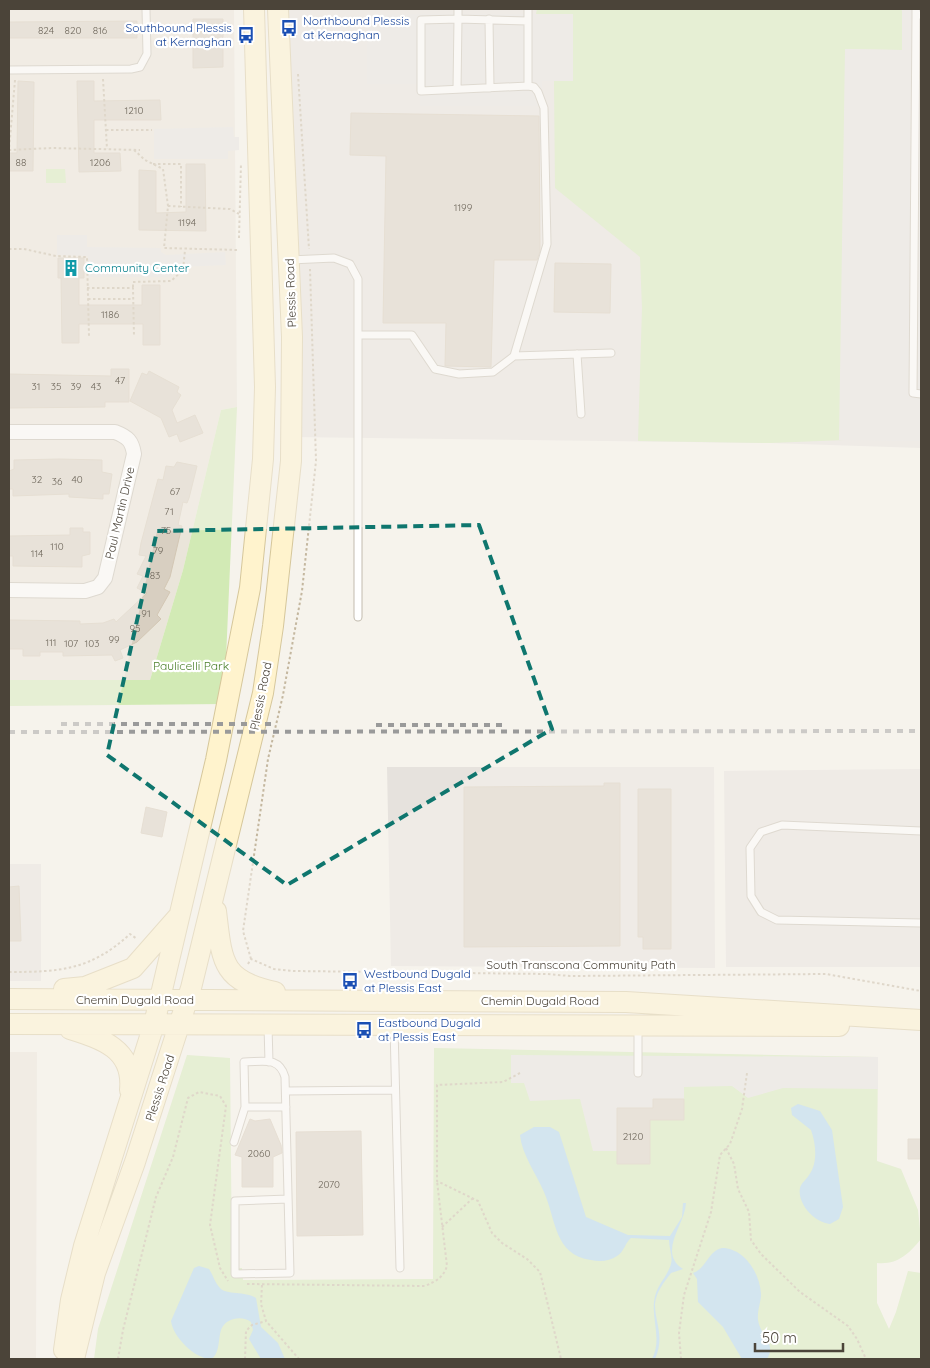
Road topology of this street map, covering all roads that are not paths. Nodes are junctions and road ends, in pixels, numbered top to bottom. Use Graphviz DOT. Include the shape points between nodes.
graph roads {
  1 [pos="146,9"];
  2 [pos="254,9"];
  3 [pos="278,9"];
  4 [pos="458,9"];
  5 [pos="528,9"];
  6 [pos="918,13"];
  7 [pos="458,18"];
  8 [pos="489,19"];
  9 [pos="528,20"];
  10 [pos="12,70"];
  11 [pos="528,86"];
  12 [pos="490,88"];
  13 [pos="456,89"];
  14 [pos="289,260"];
  15 [pos="358,335"];
  16 [pos="611,353"];
  17 [pos="577,354"];
  18 [pos="514,356"];
  19 [pos="921,394"];
  20 [pos="581,414"];
  21 [pos="9,432"];
  22 [pos="9,590"];
  23 [pos="358,617"];
  24 [pos="921,831"];
  25 [pos="214,901"];
  26 [pos="179,915"];
  27 [pos="921,923"];
  28 [pos="9,998"];
  29 [pos="160,1000"];
  30 [pos="187,1000"];
  31 [pos="396,1000"];
  32 [pos="311,1001"];
  33 [pos="626,1002"];
  34 [pos="921,1020"];
  35 [pos="9,1024"];
  36 [pos="54,1024"];
  37 [pos="154,1024"];
  38 [pos="180,1025"];
  39 [pos="638,1025"];
  40 [pos="268,1026"];
  41 [pos="394,1026"];
  42 [pos="921,1026"];
  43 [pos="269,1062"];
  44 [pos="638,1073"];
  45 [pos="394,1090"];
  46 [pos="286,1091"];
  47 [pos="245,1107"];
  48 [pos="286,1107"];
  49 [pos="128,1110"];
  50 [pos="234,1142"];
  51 [pos="288,1199"];
  52 [pos="400,1268"];
  53 [pos="62,1359"];
  54 [pos="74,1359"];
  1 -- 10 [label="lane" via="147,54 140,67"];
  2 -- 26 [label="main road, Plessis Road" via="265,387 258,528 237,662"];
  3 -- 14 [label="main road, Plessis Road"];
  4 -- 7 [label="lane"];
  5 -- 9 [label="lane"];
  6 -- 19 [label="lane" via="913,393"];
  7 -- 8 [label="lane"];
  7 -- 13 [label="lane"];
  7 -- 13 [label="lane" via="421,20 421,91"];
  8 -- 9 [label="lane"];
  8 -- 12 [label="lane"];
  9 -- 11 [label="lane"];
  11 -- 12 [label="lane"];
  11 -- 18 [label="lane" via="538,92 544,108 547,244"];
  12 -- 13 [label="lane"];
  14 -- 15 [label="lane" via="334,258 350,264 358,279"];
  14 -- 25 [label="main road, Plessis Road" via="291,461 273,626 263,692"];
  15 -- 18 [label="lane" via="412,335 435,369 458,374 493,372"];
  15 -- 23 [label="lane"];
  16 -- 17 [label="lane"];
  17 -- 18 [label="lane"];
  17 -- 20 [label="lane"];
  21 -- 22 [label="street, Paul Martin Drive" via="115,432 126,436 134,454 105,578 98,587 85,591"];
  24 -- 27 [label="lane" via="782,825 761,832 750,848 751,896 761,912 777,920"];
  25 -- 30 [label="main road, Plessis Road"];
  25 -- 32 [label="main road" via="221,954 240,980 251,987"];
  26 -- 28 [label="main road" via="133,968 85,987 29,992"];
  26 -- 29 [label="main road, Plessis Road"];
  28 -- 29 [label="main road, Chemin Dugald Road"];
  29 -- 30 [label="main road, Chemin Dugald Road"];
  29 -- 37 [label="main road, Plessis Road"];
  30 -- 32 [label="main road, Chemin Dugald Road"];
  30 -- 38 [label="main road, Plessis Road"];
  31 -- 32 [label="main road, Chemin Dugald Road"];
  31 -- 33 [label="main road, Chemin Dugald Road"];
  31 -- 41 [label="main road"];
  33 -- 34 [label="main road, Chemin Dugald Road"];
  33 -- 39 [label="main road"];
  35 -- 36 [label="main road, Chemin Dugald Road"];
  36 -- 37 [label="main road, Chemin Dugald Road"];
  36 -- 49 [label="main road" via="111,1045 125,1059 131,1082"];
  37 -- 38 [label="main road, Chemin Dugald Road"];
  37 -- 49 [label="main road, Plessis Road"];
  38 -- 40 [label="main road, Chemin Dugald Road"];
  38 -- 54 [label="main road, Plessis Road" via="95,1273"];
  39 -- 41 [label="main road, Chemin Dugald Road"];
  39 -- 42 [label="main road, Chemin Dugald Road"];
  39 -- 44 [label="lane"];
  40 -- 41 [label="main road, Chemin Dugald Road"];
  40 -- 43 [label="lane"];
  41 -- 45 [label="lane"];
  43 -- 46 [label="lane" via="277,1062 282,1067"];
  43 -- 47 [label="lane" via="244,1062"];
  45 -- 46 [label="lane"];
  45 -- 52 [label="lane"];
  46 -- 48 [label="lane"];
  47 -- 48 [label="lane"];
  47 -- 50 [label="lane"];
  48 -- 51 [label="lane"];
  49 -- 53 [label="main road, Plessis Road" via="84,1246"];
  51 -- 51 [label="lane" via="290,1273 236,1274 235,1201"];
}
